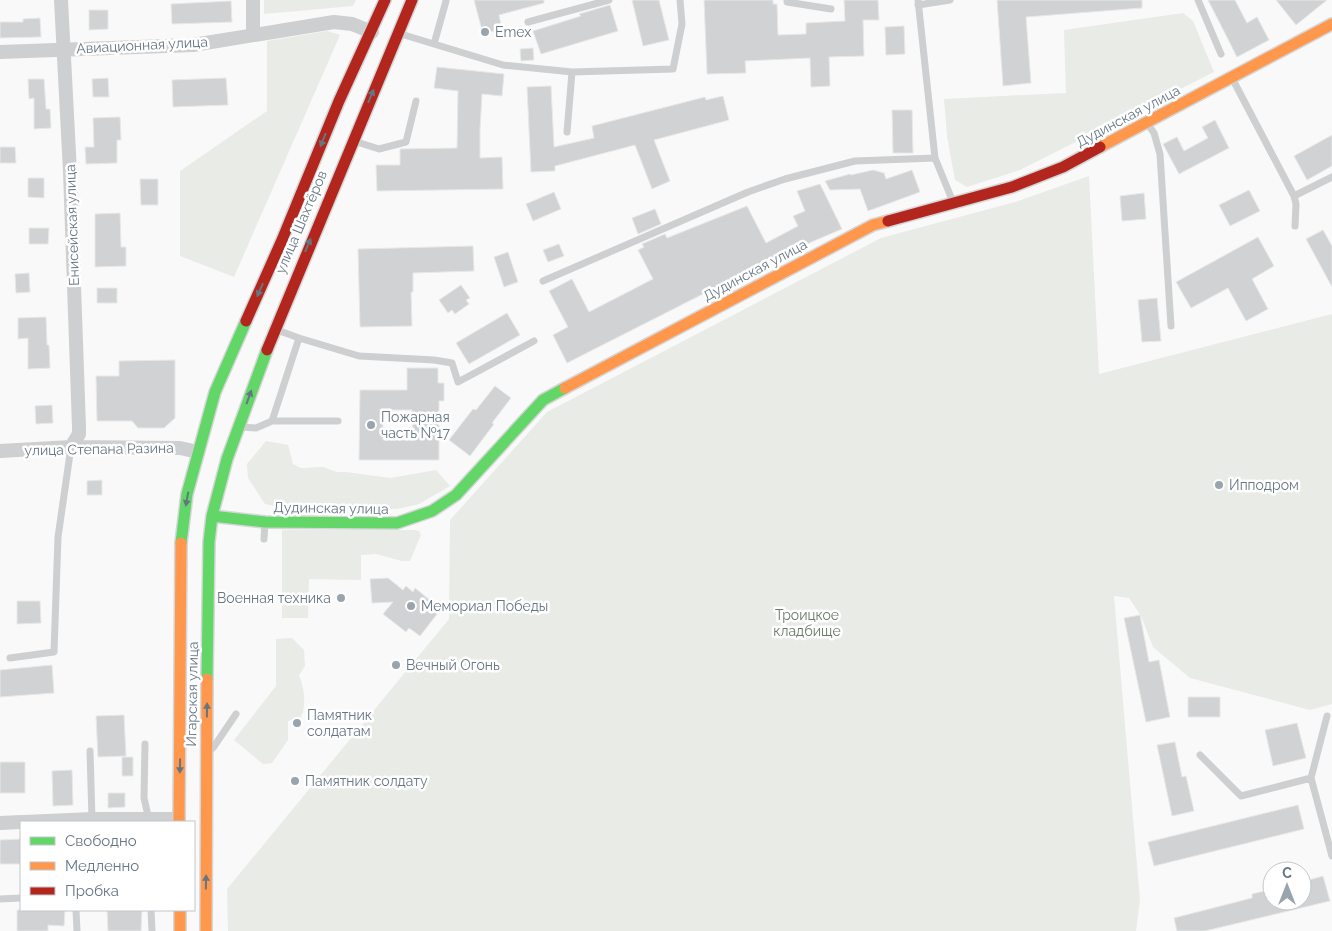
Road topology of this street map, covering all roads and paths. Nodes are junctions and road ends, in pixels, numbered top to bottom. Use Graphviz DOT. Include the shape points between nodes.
graph roads {
  1 [pos="61,0"];
  2 [pos="253,0"];
  3 [pos="385,0"];
  4 [pos="412,0"];
  5 [pos="609,0"];
  6 [pos="680,0"];
  7 [pos="787,0"];
  8 [pos="950,0"];
  9 [pos="1198,0"];
  10 [pos="446,2"];
  11 [pos="918,3"];
  12 [pos="831,8"];
  13 [pos="528,22"];
  14 [pos="1332,24"];
  15 [pos="372,32"];
  16 [pos="398,33"];
  17 [pos="253,34"];
  18 [pos="434,44"];
  19 [pos="62,50"];
  20 [pos="0,52"];
  21 [pos="1221,54"];
  22 [pos="572,72"];
  23 [pos="1232,78"];
  24 [pos="416,101"];
  25 [pos="1147,123"];
  26 [pos="567,132"];
  27 [pos="352,140"];
  28 [pos="935,158"];
  29 [pos="1332,177"];
  30 [pos="1294,196"];
  31 [pos="953,202"];
  32 [pos="1295,226"];
  33 [pos="543,281"];
  34 [pos="1171,326"];
  35 [pos="274,329"];
  36 [pos="299,338"];
  37 [pos="534,341"];
  38 [pos="272,421"];
  39 [pos="338,421"];
  40 [pos="238,426"];
  41 [pos="71,448"];
  42 [pos="0,450"];
  43 [pos="198,452"];
  44 [pos="227,459"];
  45 [pos="212,516"];
  46 [pos="265,522"];
  47 [pos="264,539"];
  48 [pos="10,658"];
  49 [pos="236,714"];
  50 [pos="1327,716"];
  51 [pos="145,744"];
  52 [pos="90,751"];
  53 [pos="1200,755"];
  54 [pos="206,759"];
  55 [pos="1311,778"];
  56 [pos="92,820"];
  57 [pos="58,821"];
  58 [pos="149,821"];
  59 [pos="179,821"];
  60 [pos="20,822"];
  61 [pos="0,823"];
  62 [pos="1332,856"];
  63 [pos="20,898"];
  64 [pos="0,899"];
  65 [pos="76,911"];
  66 [pos="151,911"];
  67 [pos="180,911"];
  68 [pos="76,931"];
  69 [pos="152,931"];
  70 [pos="180,931"];
  71 [pos="206,931"];
  1 -- 19 [label="street, Енисейская улица"];
  2 -- 17 [label="street"];
  3 -- 15 [label="main road, улица Шахтёров"];
  4 -- 16 [label="main road, улица Шахтёров"];
  5 -- 13 [label="lane"];
  6 -- 22 [label="lane" via="682,24 673,69"];
  7 -- 12 [label="lane"];
  8 -- 11 [label="lane"];
  9 -- 21 [label="lane"];
  10 -- 18 [label="lane"];
  11 -- 28 [label="lane"];
  14 -- 23 [label="main road, Дудинская улица"];
  15 -- 17 [label="street, Авиационная улица" via="352,24 334,22"];
  15 -- 43 [label="main road, улица Шахтёров, one-way" via="338,101 282,240 215,392"];
  16 -- 18 [label="lane"];
  27 -- 16 [label="main road, улица Шахтёров, one-way"];
  17 -- 19 [label="street, Авиационная улица" via="193,44"];
  18 -- 22 [label="lane" via="504,65"];
  19 -- 20 [label="street, Авиационная улица"];
  19 -- 41 [label="street, Енисейская улица" via="79,427"];
  22 -- 26 [label="lane"];
  23 -- 25 [label="main road, Дудинская улица"];
  23 -- 30 [label="lane"];
  24 -- 27 [label="lane" via="406,142 379,149"];
  25 -- 31 [label="main road, Дудинская улица" via="1063,167 1012,187"];
  25 -- 34 [label="lane" via="1154,133 1160,154"];
  35 -- 27 [label="main road, улица Шахтёров, one-way"];
  28 -- 31 [label="lane"];
  28 -- 33 [label="lane" via="854,160 785,180 748,192"];
  29 -- 30 [label="lane"];
  30 -- 32 [label="lane"];
  31 -- 46 [label="main road, Дудинская улица" via="874,225 543,400 456,495 432,511 397,524"];
  35 -- 36 [label="lane"];
  40 -- 35 [label="main road, улица Шахтёров, one-way"];
  36 -- 37 [label="lane" via="359,356 452,363 458,382"];
  36 -- 38 [label="lane"];
  38 -- 39 [label="lane"];
  38 -- 40 [label="lane" via="256,428"];
  40 -- 44 [label="main road, улица Шахтёров"];
  41 -- 42 [label="street, улица Степана Разина"];
  41 -- 43 [label="street, улица Степана Разина" via="180,448"];
  41 -- 48 [label="lane" via="58,537 54,652"];
  43 -- 59 [label="main road, Игарская улица, one-way" via="181,540"];
  44 -- 45 [label="main road, Игарская улица"];
  45 -- 46 [label="main road, Дудинская улица"];
  54 -- 45 [label="main road, Игарская улица, one-way"];
  46 -- 47 [label="lane"];
  49 -- 54 [label="lane"];
  50 -- 55 [label="lane"];
  51 -- 58 [label="lane" via="144,798"];
  52 -- 56 [label="lane"];
  53 -- 55 [label="lane" via="1241,796"];
  71 -- 54 [label="main road, Игарская улица, one-way"];
  55 -- 62 [label="lane"];
  56 -- 57 [label="street"];
  56 -- 58 [label="street"];
  58 -- 59 [label="street"];
  60 -- 61 [label="street"];
  63 -- 64 [label="lane"];
  65 -- 68 [label="lane"];
  66 -- 69 [label="lane"];
  67 -- 70 [label="main road"];
}
